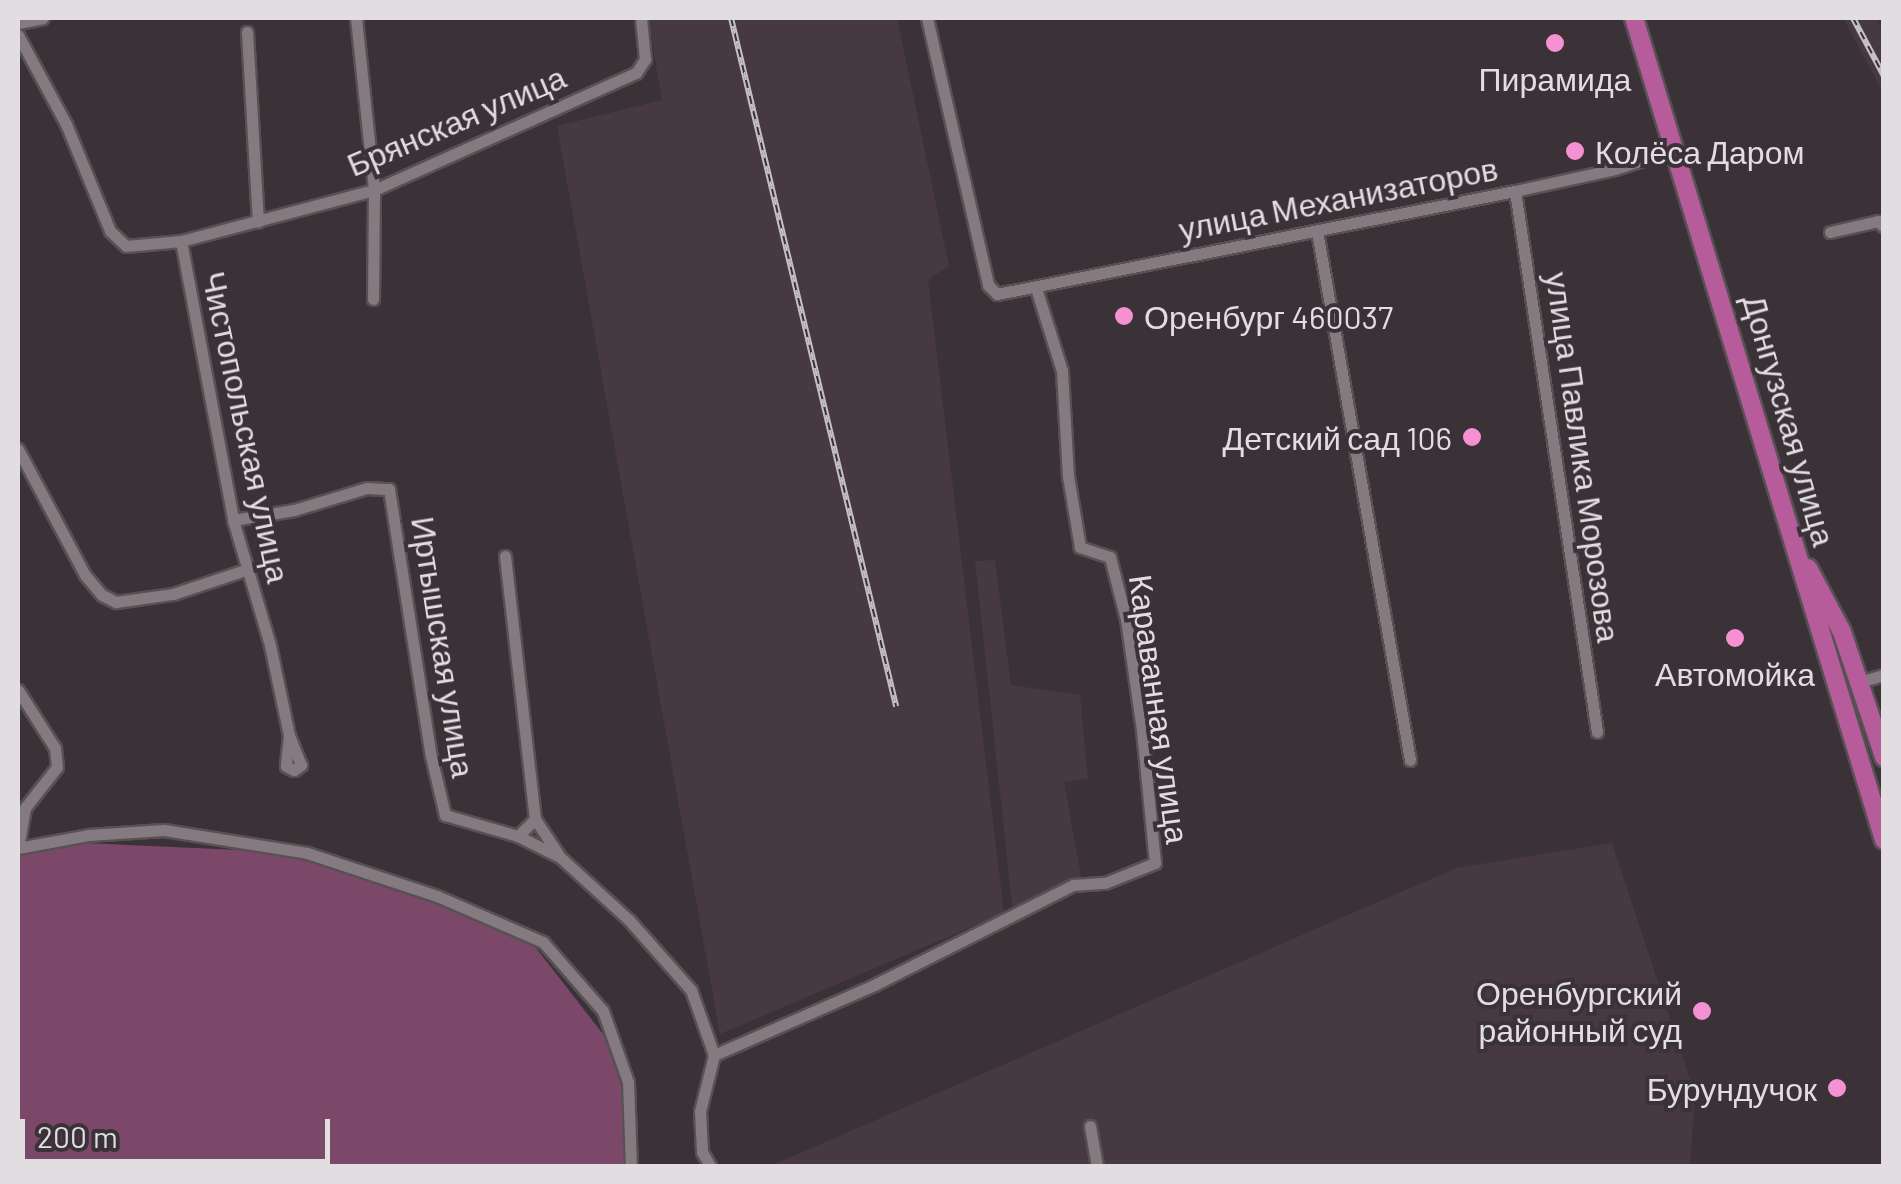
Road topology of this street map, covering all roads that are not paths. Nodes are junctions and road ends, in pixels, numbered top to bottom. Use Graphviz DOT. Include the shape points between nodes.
graph roads {
  1 [pos="43,18"];
  2 [pos="356,18"];
  3 [pos="641,18"];
  4 [pos="928,18"];
  5 [pos="1634,18"];
  6 [pos="18,22"];
  7 [pos="247,32"];
  8 [pos="18,34"];
  9 [pos="1676,150"];
  10 [pos="374,190"];
  11 [pos="1514,191"];
  12 [pos="258,222"];
  13 [pos="1884,227"];
  14 [pos="1317,231"];
  15 [pos="1830,232"];
  16 [pos="181,240"];
  17 [pos="1036,288"];
  18 [pos="373,299"];
  19 [pos="18,449"];
  20 [pos="233,520"];
  21 [pos="1798,554"];
  22 [pos="506,556"];
  23 [pos="244,570"];
  24 [pos="1884,675"];
  25 [pos="1859,682"];
  26 [pos="18,690"];
  27 [pos="1596,732"];
  28 [pos="288,735"];
  29 [pos="1884,757"];
  30 [pos="1410,760"];
  31 [pos="536,819"];
  32 [pos="518,836"];
  33 [pos="1884,840"];
  34 [pos="18,847"];
  35 [pos="560,857"];
  36 [pos="714,1056"];
  37 [pos="1090,1126"];
  38 [pos="631,1166"];
  39 [pos="710,1166"];
  40 [pos="1097,1166"];
  1 -- 6 [label="street"];
  2 -- 10 [label="street"];
  3 -- 10 [label="street, Брянская улица" via="645,58 636,73"];
  4 -- 17 [label="street, улица Механизаторов" via="988,285 996,294"];
  5 -- 9 [label="highway, Донгузская улица"];
  7 -- 12 [label="street"];
  8 -- 16 [label="street, Чистопольская улица" via="66,124 110,231 126,246"];
  9 -- 11 [label="street, улица Механизаторов"];
  9 -- 21 [label="highway, Донгузская улица"];
  10 -- 12 [label="street, Брянская улица"];
  10 -- 18 [label="street"];
  11 -- 14 [label="street, улица Механизаторов"];
  11 -- 27 [label="street, улица Павлика Морозова"];
  12 -- 16 [label="street, Брянская улица"];
  13 -- 15 [label="street" via="1878,221"];
  14 -- 17 [label="street, улица Механизаторов"];
  14 -- 30 [label="street"];
  16 -- 20 [label="street, Чистопольская улица"];
  17 -- 36 [label="street, Караванная улица" via="1062,371 1080,547 1110,557 1126,619 1154,863 1105,883 1072,885"];
  19 -- 23 [label="street" via="102,595 116,602 173,594"];
  20 -- 23 [label="street, Чистопольская улица"];
  20 -- 32 [label="street, Иртышская улица" via="366,488 390,489 445,814"];
  21 -- 25 [label="highway" via="1824,594"];
  21 -- 33 [label="highway, Донгузская улица"];
  22 -- 31 [label="street"];
  23 -- 28 [label="street, Чистопольская улица" via="270,645"];
  24 -- 25 [label="street"];
  25 -- 29 [label="highway"];
  26 -- 34 [label="street" via="56,748 57,767 25,808"];
  31 -- 32 [label="street"];
  31 -- 35 [label="street"];
  32 -- 35 [label="street"];
  34 -- 38 [label="street" via="164,830 307,852 437,896 543,942 603,1011 628,1082"];
  35 -- 36 [label="street" via="691,990"];
  36 -- 39 [label="street" via="700,1111 702,1152"];
  37 -- 40 [label="street"];
}
